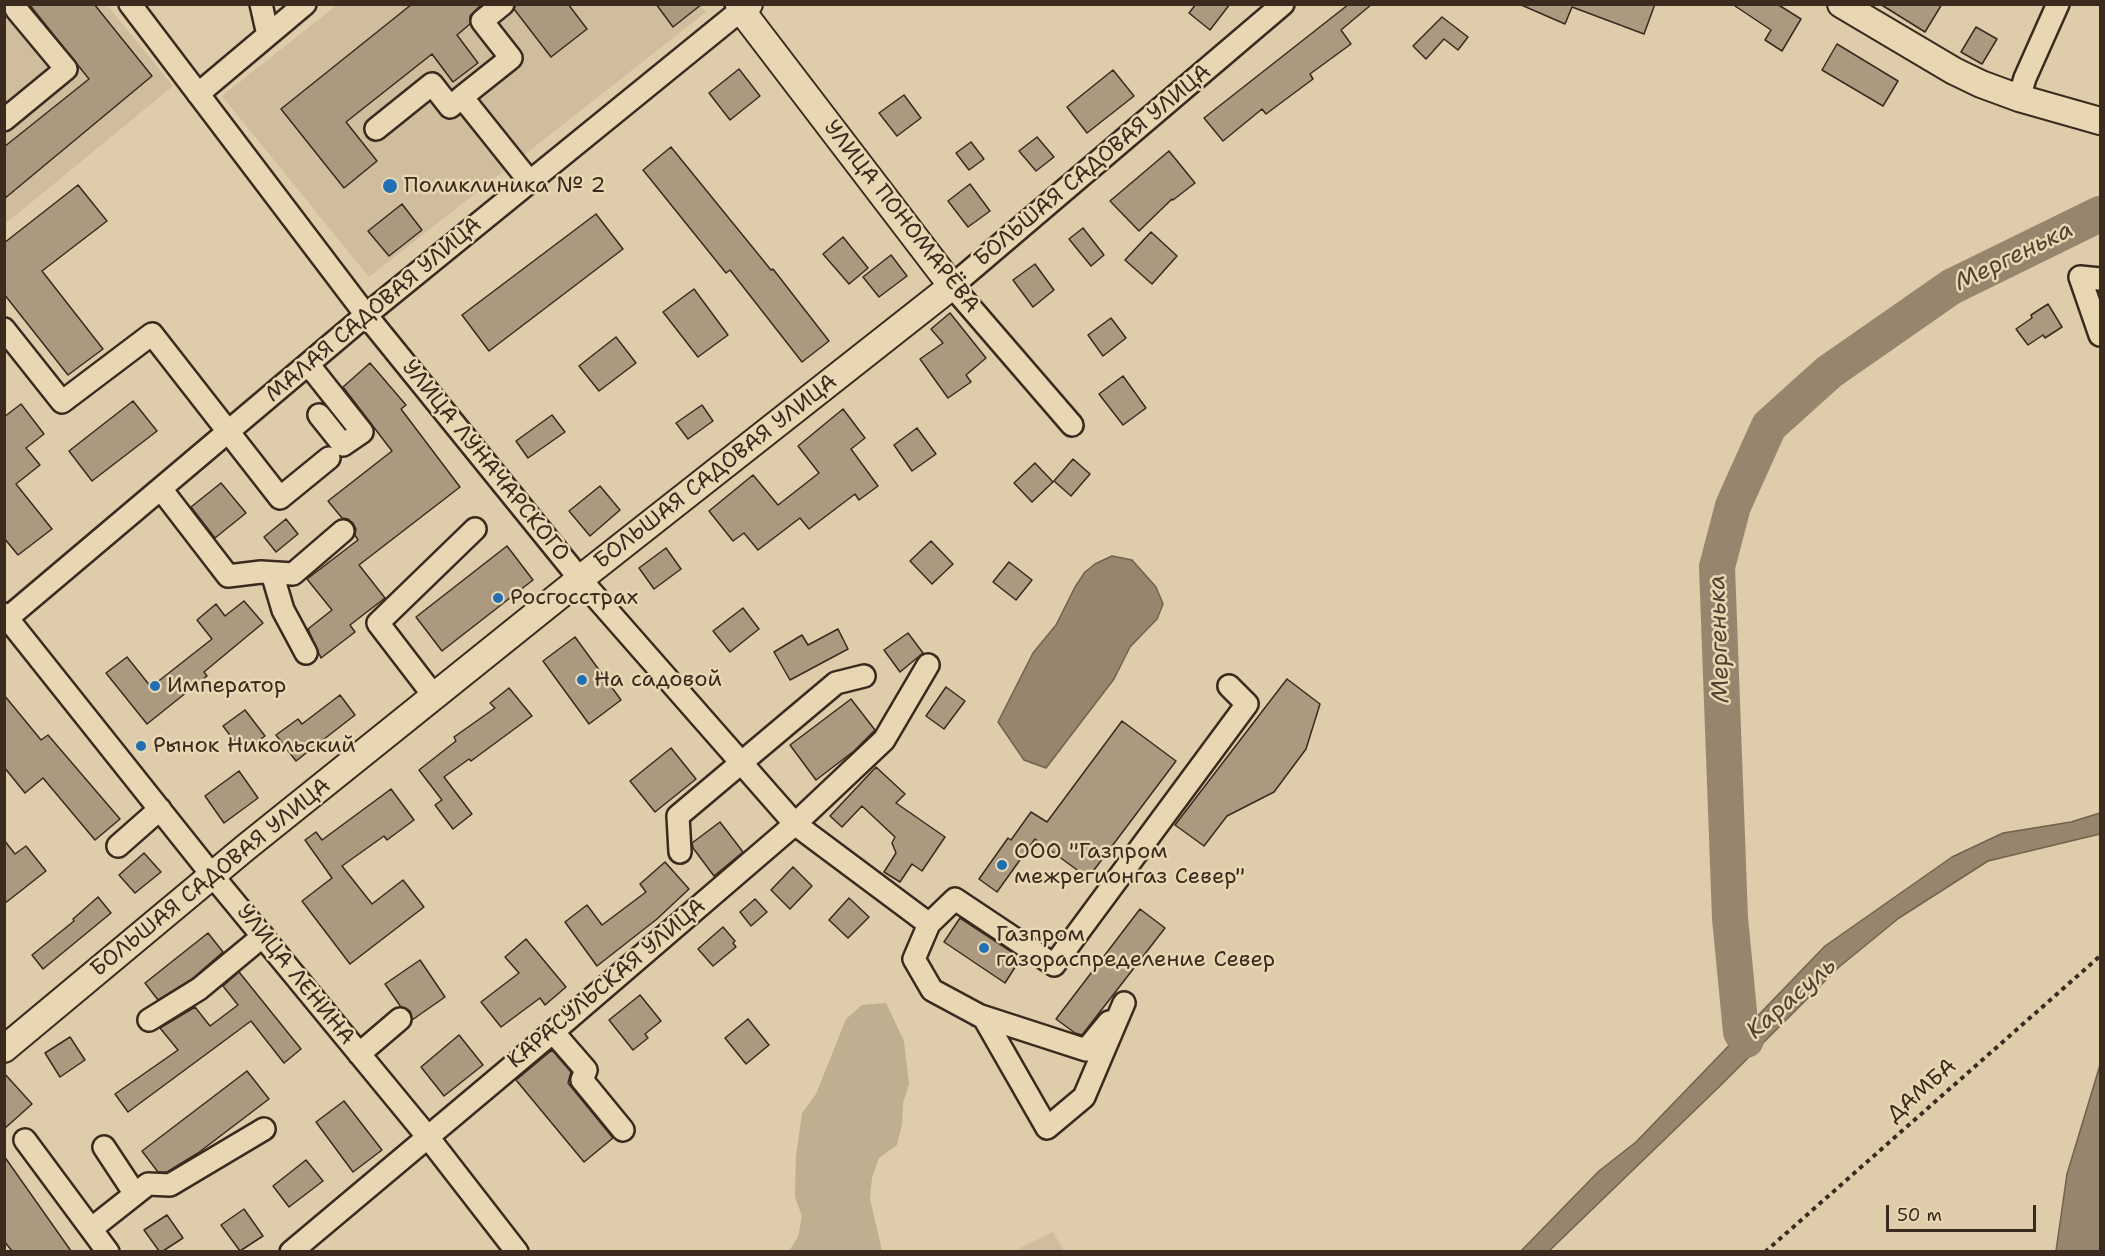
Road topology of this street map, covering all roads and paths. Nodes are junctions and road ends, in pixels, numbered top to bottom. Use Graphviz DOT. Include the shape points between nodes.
graph roads {
  1 [pos="130,4"];
  2 [pos="261,4"];
  3 [pos="305,4"];
  4 [pos="503,4"];
  5 [pos="1283,4"];
  6 [pos="1841,4"];
  7 [pos="2058,4"];
  8 [pos="742,6"];
  9 [pos="14,10"];
  10 [pos="268,35"];
  11 [pos="198,94"];
  12 [pos="462,97"];
  13 [pos="2019,98"];
  14 [pos="4,120"];
  15 [pos="2100,121"];
  16 [pos="376,129"];
  17 [pos="530,182"];
  18 [pos="2100,279"];
  19 [pos="952,286"];
  20 [pos="366,315"];
  21 [pos="4,329"];
  22 [pos="2100,335"];
  23 [pos="308,364"];
  24 [pos="319,415"];
  25 [pos="1072,425"];
  26 [pos="229,431"];
  27 [pos="329,458"];
  28 [pos="161,489"];
  29 [pos="474,529"];
  30 [pos="343,531"];
  31 [pos="272,573"];
  32 [pos="580,579"];
  33 [pos="6,618"];
  34 [pos="306,653"];
  35 [pos="928,665"];
  36 [pos="864,676"];
  37 [pos="1230,686"];
  38 [pos="434,696"];
  39 [pos="741,762"];
  40 [pos="160,809"];
  41 [pos="795,824"];
  42 [pos="118,846"];
  43 [pos="680,852"];
  44 [pos="212,875"];
  45 [pos="928,924"];
  46 [pos="263,936"];
  47 [pos="2100,956"];
  48 [pos="978,1015"];
  49 [pos="400,1019"];
  50 [pos="149,1020"];
  51 [pos="552,1032"];
  52 [pos="4,1049"];
  53 [pos="359,1054"];
  54 [pos="264,1129"];
  55 [pos="623,1130"];
  56 [pos="427,1136"];
  57 [pos="25,1140"];
  58 [pos="104,1147"];
  59 [pos="135,1194"];
  60 [pos="91,1229"];
  61 [pos="108,1251"];
  62 [pos="291,1251"];
  63 [pos="517,1251"];
  64 [pos="1765,1251"];
  1 -- 11 [label="street, УЛИЦА ЛУНАЧАРСКОГО"];
  2 -- 10 [label="street"];
  3 -- 10 [label="street"];
  4 -- 12 [label="street" via="482,21 511,58"];
  5 -- 19 [label="street, БОЛЬШАЯ САДОВАЯ УЛИЦА"];
  6 -- 13 [label="main road" via="1954,71"];
  7 -- 13 [label="street"];
  8 -- 17 [label="street, МАЛАЯ САДОВАЯ УЛИЦА"];
  8 -- 19 [label="main road, УЛИЦА ПОНОМАРЁВА"];
  9 -- 14 [label="street" via="66,69"];
  10 -- 11 [label="street"];
  11 -- 20 [label="street, УЛИЦА ЛУНАЧАРСКОГО"];
  12 -- 16 [label="street" via="450,106 432,84"];
  12 -- 17 [label="street"];
  13 -- 15 [label="main road"];
  17 -- 20 [label="street, МАЛАЯ САДОВАЯ УЛИЦА"];
  18 -- 22 [label="street" via="2080,277"];
  19 -- 25 [label="street, УЛИЦА ПОНОМАРЁВА"];
  19 -- 32 [label="main road, БОЛЬШАЯ САДОВАЯ УЛИЦА"];
  20 -- 23 [label="street, МАЛАЯ САДОВАЯ УЛИЦА"];
  20 -- 32 [label="street, УЛИЦА ЛУНАЧАРСКОГО"];
  21 -- 26 [label="street" via="62,402 152,334"];
  23 -- 24 [label="street" via="362,432 343,445"];
  23 -- 26 [label="street, МАЛАЯ САДОВАЯ УЛИЦА"];
  26 -- 27 [label="street" via="280,498"];
  26 -- 28 [label="street, МАЛАЯ САДОВАЯ УЛИЦА"];
  28 -- 31 [label="street" via="228,576"];
  28 -- 33 [label="street, МАЛАЯ САДОВАЯ УЛИЦА"];
  29 -- 38 [label="street" via="378,623"];
  30 -- 31 [label="street" via="293,574"];
  31 -- 34 [label="street" via="283,610"];
  32 -- 38 [label="main road, БОЛЬШАЯ САДОВАЯ УЛИЦА"];
  32 -- 39 [label="street, УЛИЦА ЛУНАЧАРСКОГО"];
  33 -- 40 [label="street, УЛИЦА ЛЕНИНА"];
  35 -- 41 [label="street" via="884,740"];
  36 -- 39 [label="street" via="836,683"];
  37 -- 45 [label="street" via="1247,704 1054,965 955,899"];
  38 -- 44 [label="main road, БОЛЬШАЯ САДОВАЯ УЛИЦА"];
  39 -- 41 [label="street, УЛИЦА ЛУНАЧАРСКОГО"];
  39 -- 43 [label="street" via="678,816"];
  40 -- 42 [label="street"];
  40 -- 44 [label="street, УЛИЦА ЛЕНИНА"];
  41 -- 45 [label="street"];
  41 -- 51 [label="street, КАРАСУЛЬСКАЯ УЛИЦА"];
  44 -- 46 [label="street, УЛИЦА ЛЕНИНА"];
  44 -- 52 [label="main road, БОЛЬШАЯ САДОВАЯ УЛИЦА"];
  45 -- 48 [label="street" via="914,959 932,990"];
  46 -- 50 [label="street" via="199,989"];
  46 -- 53 [label="street, УЛИЦА ЛЕНИНА"];
  47 -- 64 [label="path, ДАМБА"];
  48 -- 48 [label="street" via="984,1018 1047,1128 1084,1097 1124,1003 1086,1050"];
  49 -- 53 [label="street"];
  51 -- 55 [label="street" via="586,1070 582,1080"];
  51 -- 56 [label="street, КАРАСУЛЬСКАЯ УЛИЦА"];
  53 -- 56 [label="street, УЛИЦА ЛЕНИНА"];
  54 -- 59 [label="street" via="170,1185 148,1184"];
  56 -- 62 [label="street, КАРАСУЛЬСКАЯ УЛИЦА"];
  56 -- 63 [label="street, УЛИЦА ЛЕНИНА"];
  57 -- 60 [label="street"];
  58 -- 59 [label="street"];
  59 -- 60 [label="street"];
  60 -- 61 [label="street"];
}
